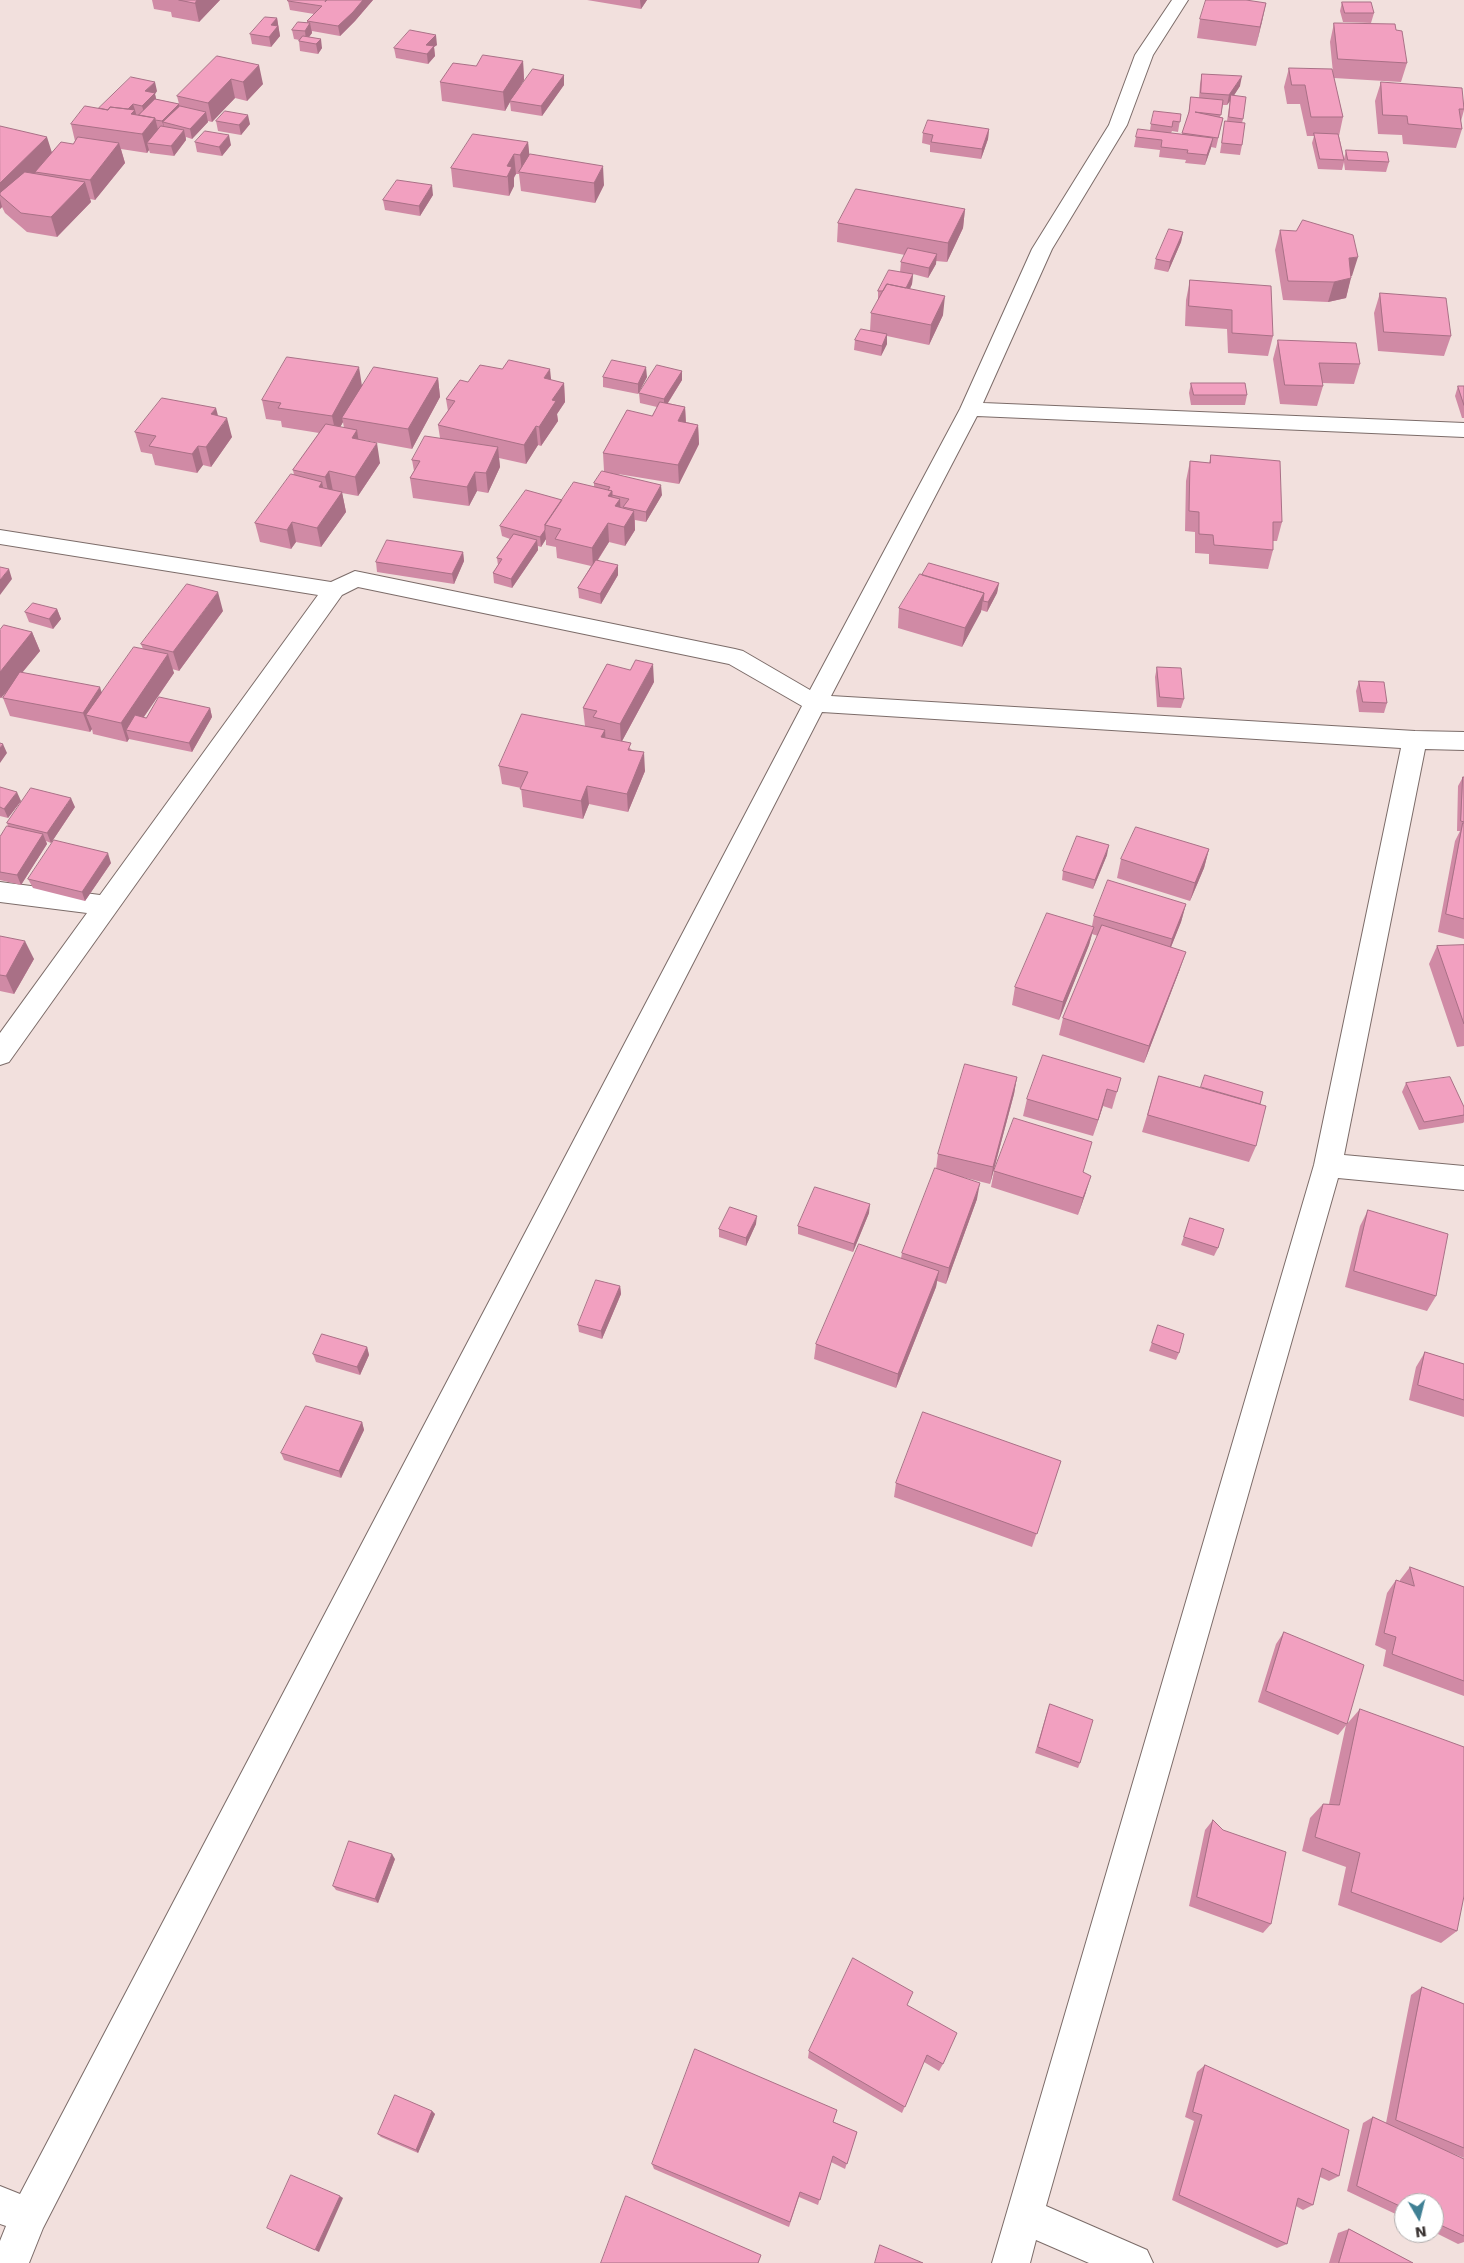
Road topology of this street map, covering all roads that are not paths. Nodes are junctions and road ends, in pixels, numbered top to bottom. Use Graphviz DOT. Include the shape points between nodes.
graph roads {
  1 [pos="1180,0"];
  2 [pos="970,409"];
  3 [pos="1464,430"];
  4 [pos="0,537"];
  5 [pos="334,590"];
  6 [pos="815,703"];
  7 [pos="1415,740"];
  8 [pos="1464,741"];
  9 [pos="0,892"];
  10 [pos="107,906"];
  11 [pos="0,1054"];
  12 [pos="1328,1166"];
  13 [pos="1464,1178"];
  14 [pos="14,2210"];
  15 [pos="1024,2216"];
  16 [pos="10,2263"];
  17 [pos="1010,2263"];
  18 [pos="1134,2263"];
  1 -- 2 [label="street" via="1144,55 1118,125 1042,248"];
  2 -- 3 [label="street"];
  2 -- 6 [label="street"];
  4 -- 5 [label="street"];
  5 -- 6 [label="street" via="355,578 734,657"];
  5 -- 10 [label="street"];
  6 -- 7 [label="street"];
  6 -- 14 [label="street"];
  7 -- 8 [label="street"];
  7 -- 12 [label="street"];
  9 -- 10 [label="street"];
  10 -- 11 [label="street"];
  12 -- 13 [label="street"];
  12 -- 15 [label="street"];
  14 -- 16 [label="street"];
  15 -- 17 [label="street"];
  15 -- 18 [label="street"];
}
